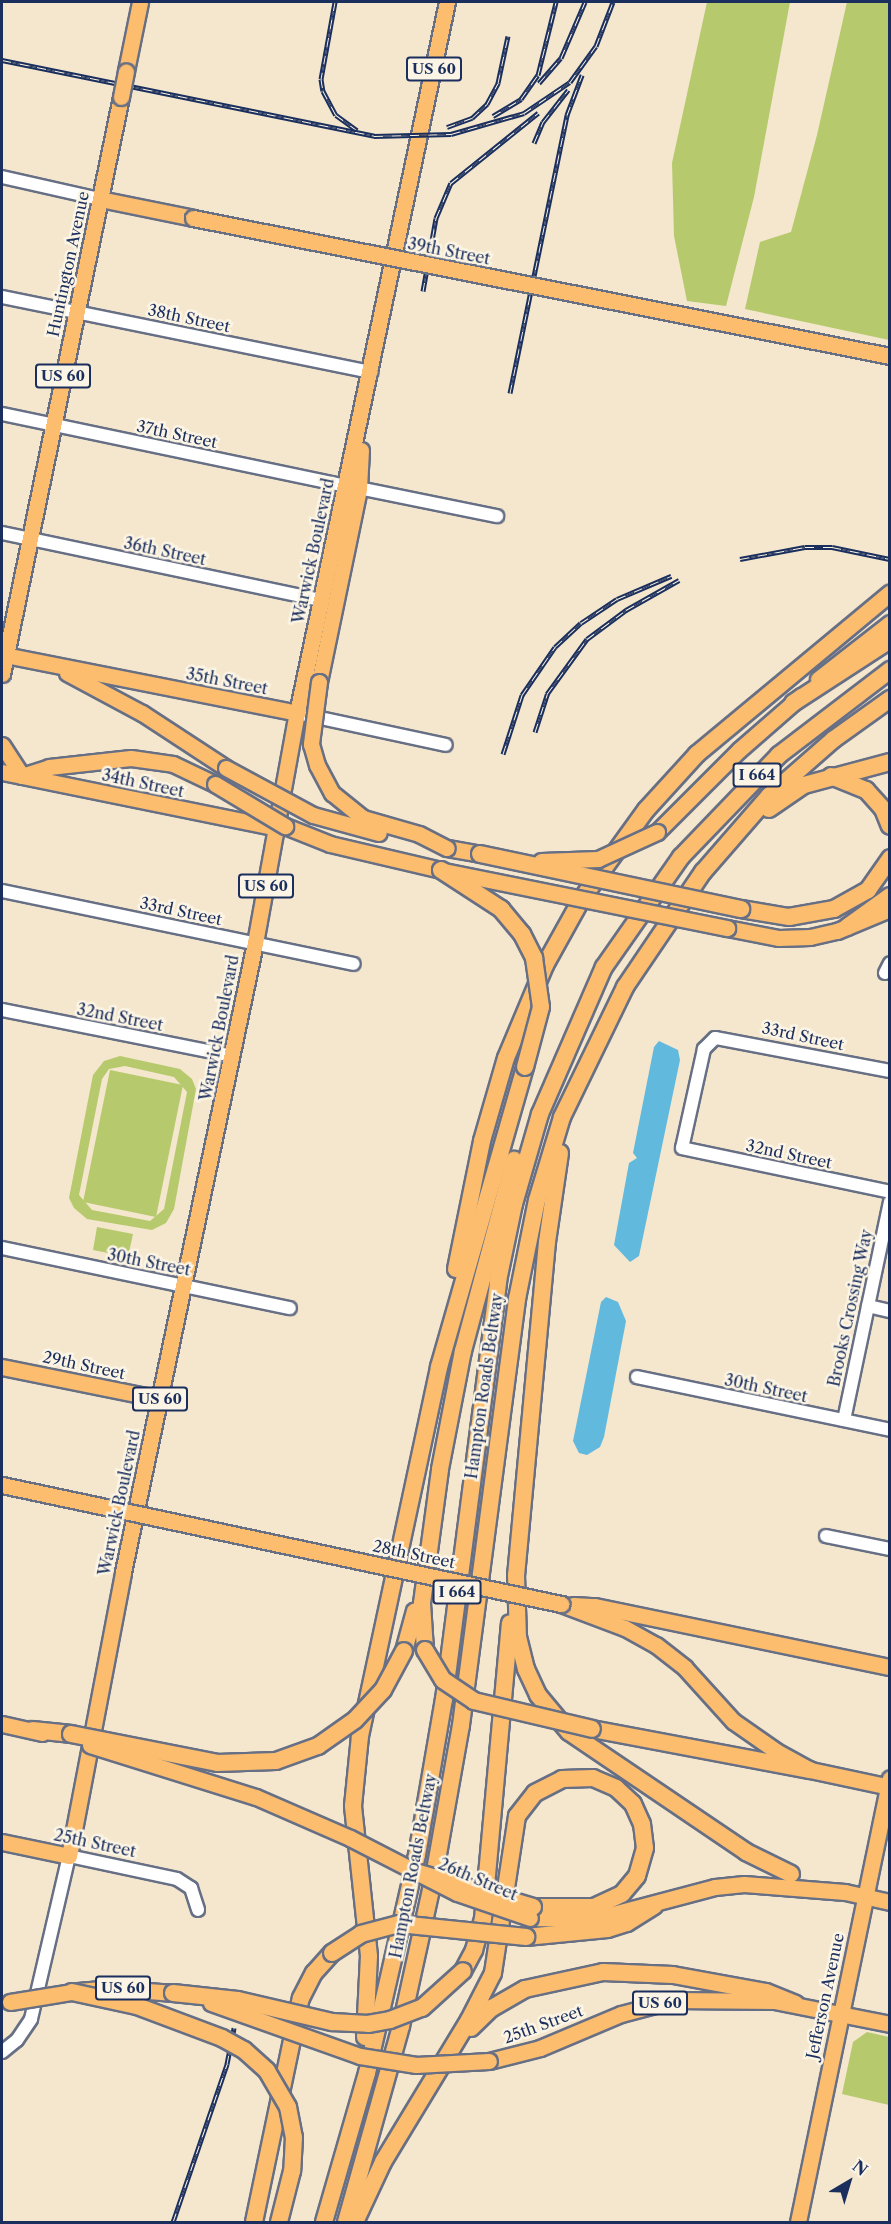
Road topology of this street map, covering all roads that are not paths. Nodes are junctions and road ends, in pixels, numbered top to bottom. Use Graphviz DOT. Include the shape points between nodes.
graph roads {
  1 [pos="140,2"];
  2 [pos="447,2"];
  3 [pos="2,177"];
  4 [pos="100,199"];
  5 [pos="2,297"];
  6 [pos="76,312"];
  7 [pos="890,356"];
  8 [pos="371,372"];
  9 [pos="2,414"];
  10 [pos="54,425"];
  11 [pos="352,487"];
  12 [pos="497,516"];
  13 [pos="2,533"];
  14 [pos="30,539"];
  15 [pos="890,594"];
  16 [pos="321,600"];
  17 [pos="890,623"];
  18 [pos="890,640"];
  19 [pos="4,654"];
  20 [pos="46,663"];
  21 [pos="890,670"];
  22 [pos="2,674"];
  23 [pos="890,699"];
  24 [pos="793,703"];
  25 [pos="297,713"];
  26 [pos="2,745"];
  27 [pos="446,745"];
  28 [pos="890,762"];
  29 [pos="2,772"];
  30 [pos="22,776"];
  31 [pos="830,776"];
  32 [pos="890,826"];
  33 [pos="277,828"];
  34 [pos="447,848"];
  35 [pos="480,854"];
  36 [pos="714,857"];
  37 [pos="890,858"];
  38 [pos="441,870"];
  39 [pos="2,891"];
  40 [pos="890,896"];
  41 [pos="890,909"];
  42 [pos="847,927"];
  43 [pos="255,943"];
  44 [pos="353,964"];
  45 [pos="604,967"];
  46 [pos="2,1010"];
  47 [pos="232,1056"];
  48 [pos="890,1071"];
  49 [pos="578,1083"];
  50 [pos="682,1149"];
  51 [pos="890,1192"];
  52 [pos="890,1202"];
  53 [pos="2,1248"];
  54 [pos="184,1286"];
  55 [pos="868,1306"];
  56 [pos="290,1308"];
  57 [pos="890,1311"];
  58 [pos="2,1366"];
  59 [pos="439,1367"];
  60 [pos="636,1377"];
  61 [pos="159,1399"];
  62 [pos="844,1420"];
  63 [pos="890,1430"];
  64 [pos="2,1485"];
  65 [pos="826,1536"];
  66 [pos="890,1549"];
  67 [pos="427,1557"];
  68 [pos="516,1575"];
  69 [pos="561,1604"];
  70 [pos="890,1667"];
  71 [pos="2,1724"];
  72 [pos="33,1731"];
  73 [pos="70,1737"];
  74 [pos="810,1770"];
  75 [pos="889,1784"];
  76 [pos="2,1842"];
  77 [pos="69,1856"];
  78 [pos="419,1873"];
  79 [pos="791,1874"];
  80 [pos="844,1892"];
  81 [pos="864,1897"];
  82 [pos="890,1902"];
  83 [pos="654,1906"];
  84 [pos="198,1910"];
  85 [pos="532,1913"];
  86 [pos="72,1992"];
  87 [pos="173,1993"];
  88 [pos="6,2003"];
  89 [pos="796,2004"];
  90 [pos="840,2013"];
  91 [pos="890,2024"];
  92 [pos="453,2049"];
  93 [pos="3,2051"];
  94 [pos="346,2149"];
  95 [pos="254,2223"];
  96 [pos="279,2223"];
  97 [pos="324,2223"];
  98 [pos="346,2223"];
  99 [pos="356,2223"];
  100 [pos="798,2223"];
  1 -- 4 [label="main road, Huntington Avenue / US 60, bridge"];
  2 -- 8 [label="main road, US 60"];
  3 -- 4 [label="street, 39th Street"];
  4 -- 6 [label="main road, Huntington Avenue / US 60"];
  4 -- 7 [label="main road, 39th Street, bridge"];
  5 -- 6 [label="street, 38th Street"];
  6 -- 8 [label="street, 38th Street"];
  6 -- 10 [label="main road, Huntington Avenue / US 60"];
  8 -- 11 [label="main road, US 60"];
  9 -- 10 [label="street, 37th Street"];
  10 -- 11 [label="street, 37th Street"];
  10 -- 14 [label="main road, Huntington Avenue / US 60"];
  11 -- 12 [label="street, 37th Street"];
  11 -- 16 [label="main road, Warwick Boulevard / US 60"];
  11 -- 34 [label="main road, bridge" via="311,744 332,793 363,818 419,834"];
  13 -- 14 [label="street, 36th Street"];
  14 -- 16 [label="street, 36th Street"];
  14 -- 19 [label="main road, Huntington Avenue / US 60"];
  15 -- 59 [label="highway" via="742,714 684,768 627,833 573,914 526,1006 495,1095 451,1292"];
  16 -- 25 [label="main road, Warwick Boulevard / US 60"];
  17 -- 24 [label="main road"];
  18 -- 24 [label="highway"];
  19 -- 20 [label="main road, 35th Street"];
  19 -- 22 [label="main road, Huntington Avenue / US 60"];
  20 -- 25 [label="main road, 35th Street"];
  20 -- 34 [label="main road, bridge" via="122,702 226,768 313,814"];
  21 -- 45 [label="highway, Hampton Roads Beltway / I 664" via="794,741 731,801 681,857"];
  23 -- 36 [label="highway, Hampton Roads Beltway / I 664" via="790,777 744,821"];
  24 -- 35 [label="main road, bridge" via="738,750 657,832 618,853 588,861 547,862"];
  25 -- 27 [label="street, 35th Street"];
  25 -- 33 [label="main road, Warwick Boulevard / US 60"];
  26 -- 30 [label="main road"];
  28 -- 31 [label="highway"];
  29 -- 30 [label="main road, 34th Street"];
  30 -- 33 [label="main road, 34th Street"];
  30 -- 38 [label="main road, bridge" via="49,767 131,758 172,765 215,784 285,826 330,844"];
  31 -- 32 [label="highway" via="866,790 883,809"];
  31 -- 36 [label="highway" via="782,798"];
  33 -- 43 [label="main road, Warwick Boulevard / US 60"];
  34 -- 35 [label="main road"];
  35 -- 37 [label="highway, bridge" via="789,917 821,914 868,890"];
  36 -- 49 [label="highway, Hampton Roads Beltway / I 664" via="642,958"];
  38 -- 42 [label="main road, bridge" via="793,938"];
  38 -- 59 [label="highway, bridge" via="501,909 522,934 534,958 541,1007"];
  39 -- 43 [label="street, 33rd Street"];
  40 -- 42 [label="highway"];
  41 -- 42 [label="main road"];
  43 -- 44 [label="street, 33rd Street"];
  43 -- 47 [label="main road, Warwick Boulevard / US 60"];
  45 -- 67 [label="highway" via="559,1038 511,1170 461,1361"];
  45 -- 94 [label="highway, Hampton Roads Beltway / I 664" via="546,1098 505,1243 436,1746 400,1936"];
  46 -- 47 [label="street, 32nd Street"];
  47 -- 54 [label="main road, Warwick Boulevard / US 60"];
  48 -- 50 [label="street, 33rd Street" via="722,1036 710,1040 704,1049"];
  49 -- 68 [label="highway" via="561,1147 548,1230"];
  49 -- 98 [label="highway, Hampton Roads Beltway / I 664" via="548,1160 522,1269 462,1719 428,1908 386,2083"];
  50 -- 51 [label="street, 32nd Street"];
  52 -- 55 [label="street, Brooks Crossing Way"];
  53 -- 54 [label="street, 30th Street"];
  54 -- 56 [label="street, 30th Street"];
  54 -- 61 [label="main road, Warwick Boulevard / US 60"];
  55 -- 57 [label="street"];
  55 -- 62 [label="street, Brooks Crossing Way"];
  58 -- 61 [label="main road, 29th Street"];
  59 -- 94 [label="highway" via="357,1755 354,1833 367,1934 369,1991"];
  60 -- 62 [label="street, 30th Street"];
  61 -- 77 [label="main road, Warwick Boulevard / US 60"];
  62 -- 63 [label="street, 30th Street"];
  64 -- 69 [label="main road, 28th Street, bridge"];
  65 -- 66 [label="street"];
  67 -- 73 [label="highway, bridge" via="404,1652 383,1690 355,1720 318,1746 276,1761 217,1763"];
  67 -- 74 [label="highway, bridge" via="421,1612 425,1650 443,1680 474,1701 592,1729"];
  68 -- 79 [label="highway" via="522,1658 538,1695 556,1719 587,1745 746,1852"];
  68 -- 87 [label="highway, bridge" via="483,1919 463,1971 422,2007 368,2024 332,2022 238,2001"];
  69 -- 70 [label="main road, 28th Street" via="595,1606"];
  69 -- 74 [label="main road" via="625,1628 656,1645 685,1668 745,1731"];
  71 -- 72 [label="main road"];
  72 -- 73 [label="highway"];
  73 -- 78 [label="main road, 26th Street, bridge" via="256,1797"];
  74 -- 75 [label="main road"];
  75 -- 81 [label="main road, Jefferson Avenue"];
  76 -- 77 [label="main road, 25th Street"];
  77 -- 84 [label="street, 25th Street" via="177,1879 191,1888"];
  77 -- 93 [label="street, Warwick Boulevard" via="31,2019 17,2040"];
  78 -- 85 [label="highway, bridge"];
  79 -- 80 [label="main road"];
  80 -- 81 [label="main road, 26th Street"];
  80 -- 83 [label="main road, 26th Street" via="768,1884 729,1885"];
  81 -- 82 [label="main road, 26th Street"];
  81 -- 90 [label="main road, Jefferson Avenue"];
  83 -- 85 [label="main road, 26th Street" via="594,1919"];
  83 -- 95 [label="highway, bridge" via="627,1923 598,1931 526,1937 399,1924 361,1934 332,1953 314,1973 302,1998"];
  85 -- 92 [label="highway" via="594,1907 622,1894 637,1876 645,1848 642,1824 633,1804 616,1788 593,1778 562,1779 536,1793 517,1816 492,1973"];
  86 -- 87 [label="main road, 25th Street / US 60, bridge" via="110,1988"];
  86 -- 88 [label="main road, 25th Street / US 60, bridge"];
  86 -- 96 [label="highway, bridge" via="137,2006 222,2038 244,2050 267,2071 288,2107 294,2137 293,2166"];
  87 -- 89 [label="main road, 25th Street / US 60, bridge" via="236,2009 360,2056 416,2065 489,2061 540,2048 621,2014 674,2000 726,1998"];
  89 -- 90 [label="main road, 25th Street / US 60"];
  89 -- 92 [label="highway" via="766,1992 673,1976 630,1971 584,1974 544,1982 509,1997 484,2015"];
  90 -- 91 [label="main road, 25th Street / US 60"];
  90 -- 100 [label="main road, Jefferson Avenue"];
  92 -- 99 [label="highway" via="383,2162"];
  94 -- 97 [label="highway, Hampton Roads Beltway / I 664"];
}
